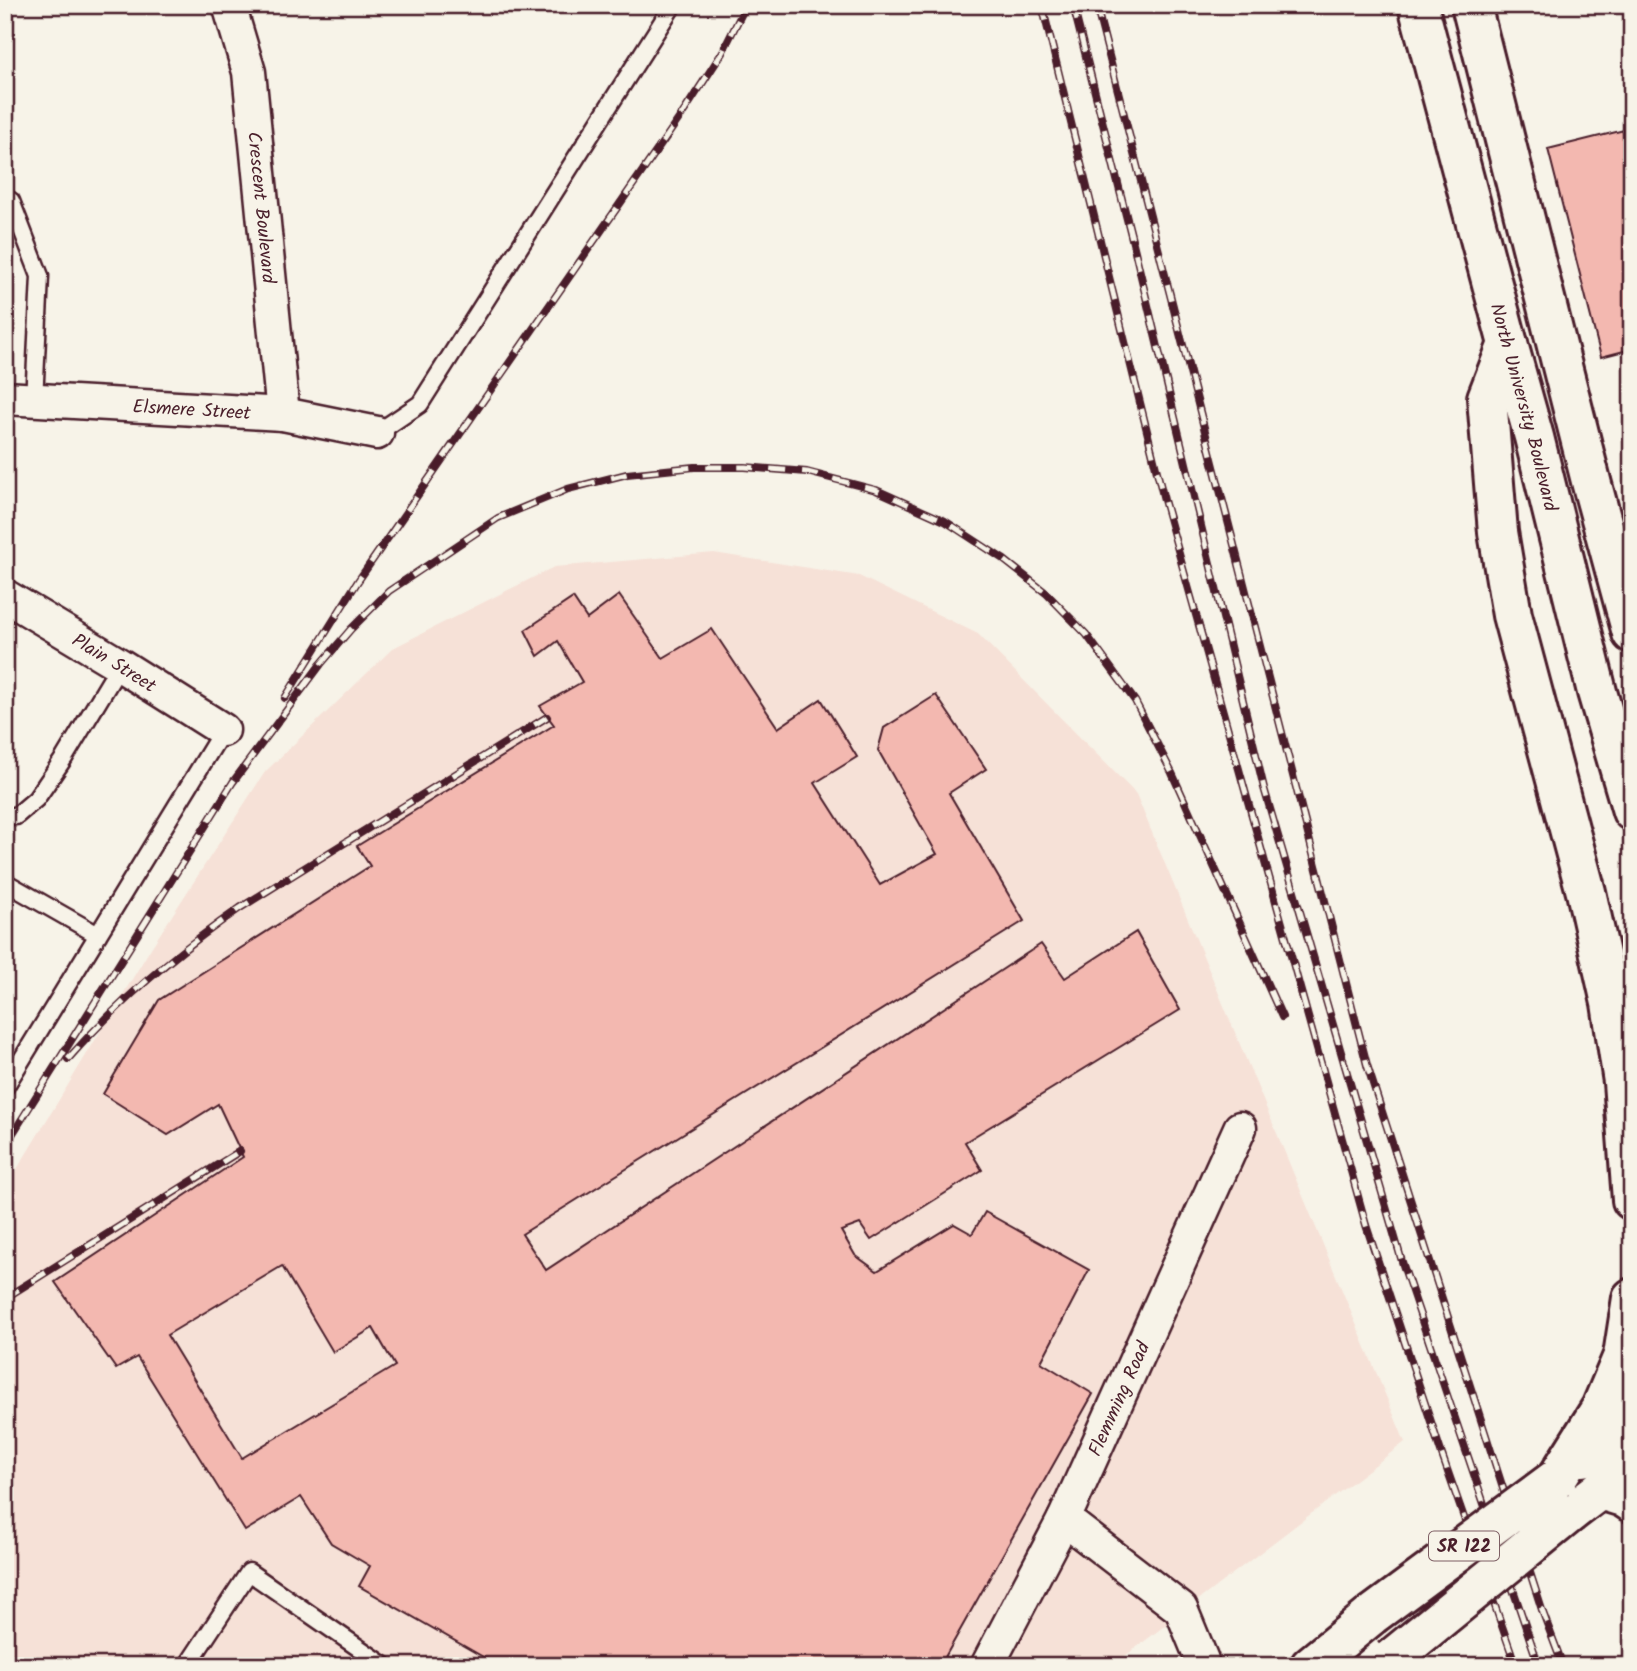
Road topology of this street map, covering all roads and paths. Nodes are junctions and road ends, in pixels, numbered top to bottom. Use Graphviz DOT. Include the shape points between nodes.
graph roads {
  1 [pos="229,5"];
  2 [pos="673,5"];
  3 [pos="1418,5"];
  4 [pos="1471,5"];
  5 [pos="5,198"];
  6 [pos="1508,344"];
  7 [pos="20,399"];
  8 [pos="283,414"];
  9 [pos="377,433"];
  10 [pos="1592,485"];
  11 [pos="1632,545"];
  12 [pos="5,596"];
  13 [pos="1632,633"];
  14 [pos="120,665"];
  15 [pos="222,730"];
  16 [pos="1632,811"];
  17 [pos="5,816"];
  18 [pos="5,882"];
  19 [pos="98,935"];
  20 [pos="5,1087"];
  21 [pos="1240,1128"];
  22 [pos="1632,1200"];
  23 [pos="1632,1298"];
  24 [pos="1632,1416"];
  25 [pos="1632,1464"];
  26 [pos="1557,1478"];
  27 [pos="1616,1497"];
  28 [pos="1064,1519"];
  29 [pos="1387,1662"];
  30 [pos="187,1666"];
  31 [pos="385,1666"];
  32 [pos="987,1666"];
  33 [pos="1202,1666"];
  34 [pos="1310,1666"];
  1 -- 8 [label="street, Crescent Boulevard" via="249,72"];
  2 -- 9 [label="lane" via="420,404"];
  3 -- 6 [label="main road, North University Boulevard"];
  4 -- 10 [label="main road"];
  5 -- 7 [label="lane" via="11,201 40,276"];
  6 -- 16 [label="main road, North University Boulevard"];
  6 -- 22 [label="main road" via="1487,398 1498,532 1512,615 1587,892 1611,1003 1623,1082"];
  7 -- 8 [label="street, Elsmere Street"];
  8 -- 9 [label="street, Elsmere Street"];
  10 -- 11 [label="main road"];
  10 -- 13 [label="main road"];
  12 -- 14 [label="street, Plain Street"];
  14 -- 15 [label="street, Plain Street"];
  14 -- 17 [label="lane" via="36,799 16,816"];
  15 -- 19 [label="lane"];
  18 -- 19 [label="lane"];
  19 -- 20 [label="lane"];
  21 -- 28 [label="street, Flemming Road"];
  23 -- 26 [label="main road" via="1623,1356 1601,1408"];
  24 -- 26 [label="main road, SR 122"];
  25 -- 27 [label="main road"];
  26 -- 34 [label="main road, SR 122, bridge" via="1371,1615"];
  27 -- 29 [label="main road, bridge" via="1570,1513"];
  28 -- 32 [label="street, Flemming Road"];
  28 -- 33 [label="street" via="1181,1609"];
  30 -- 31 [label="lane" via="249,1572"];
}
